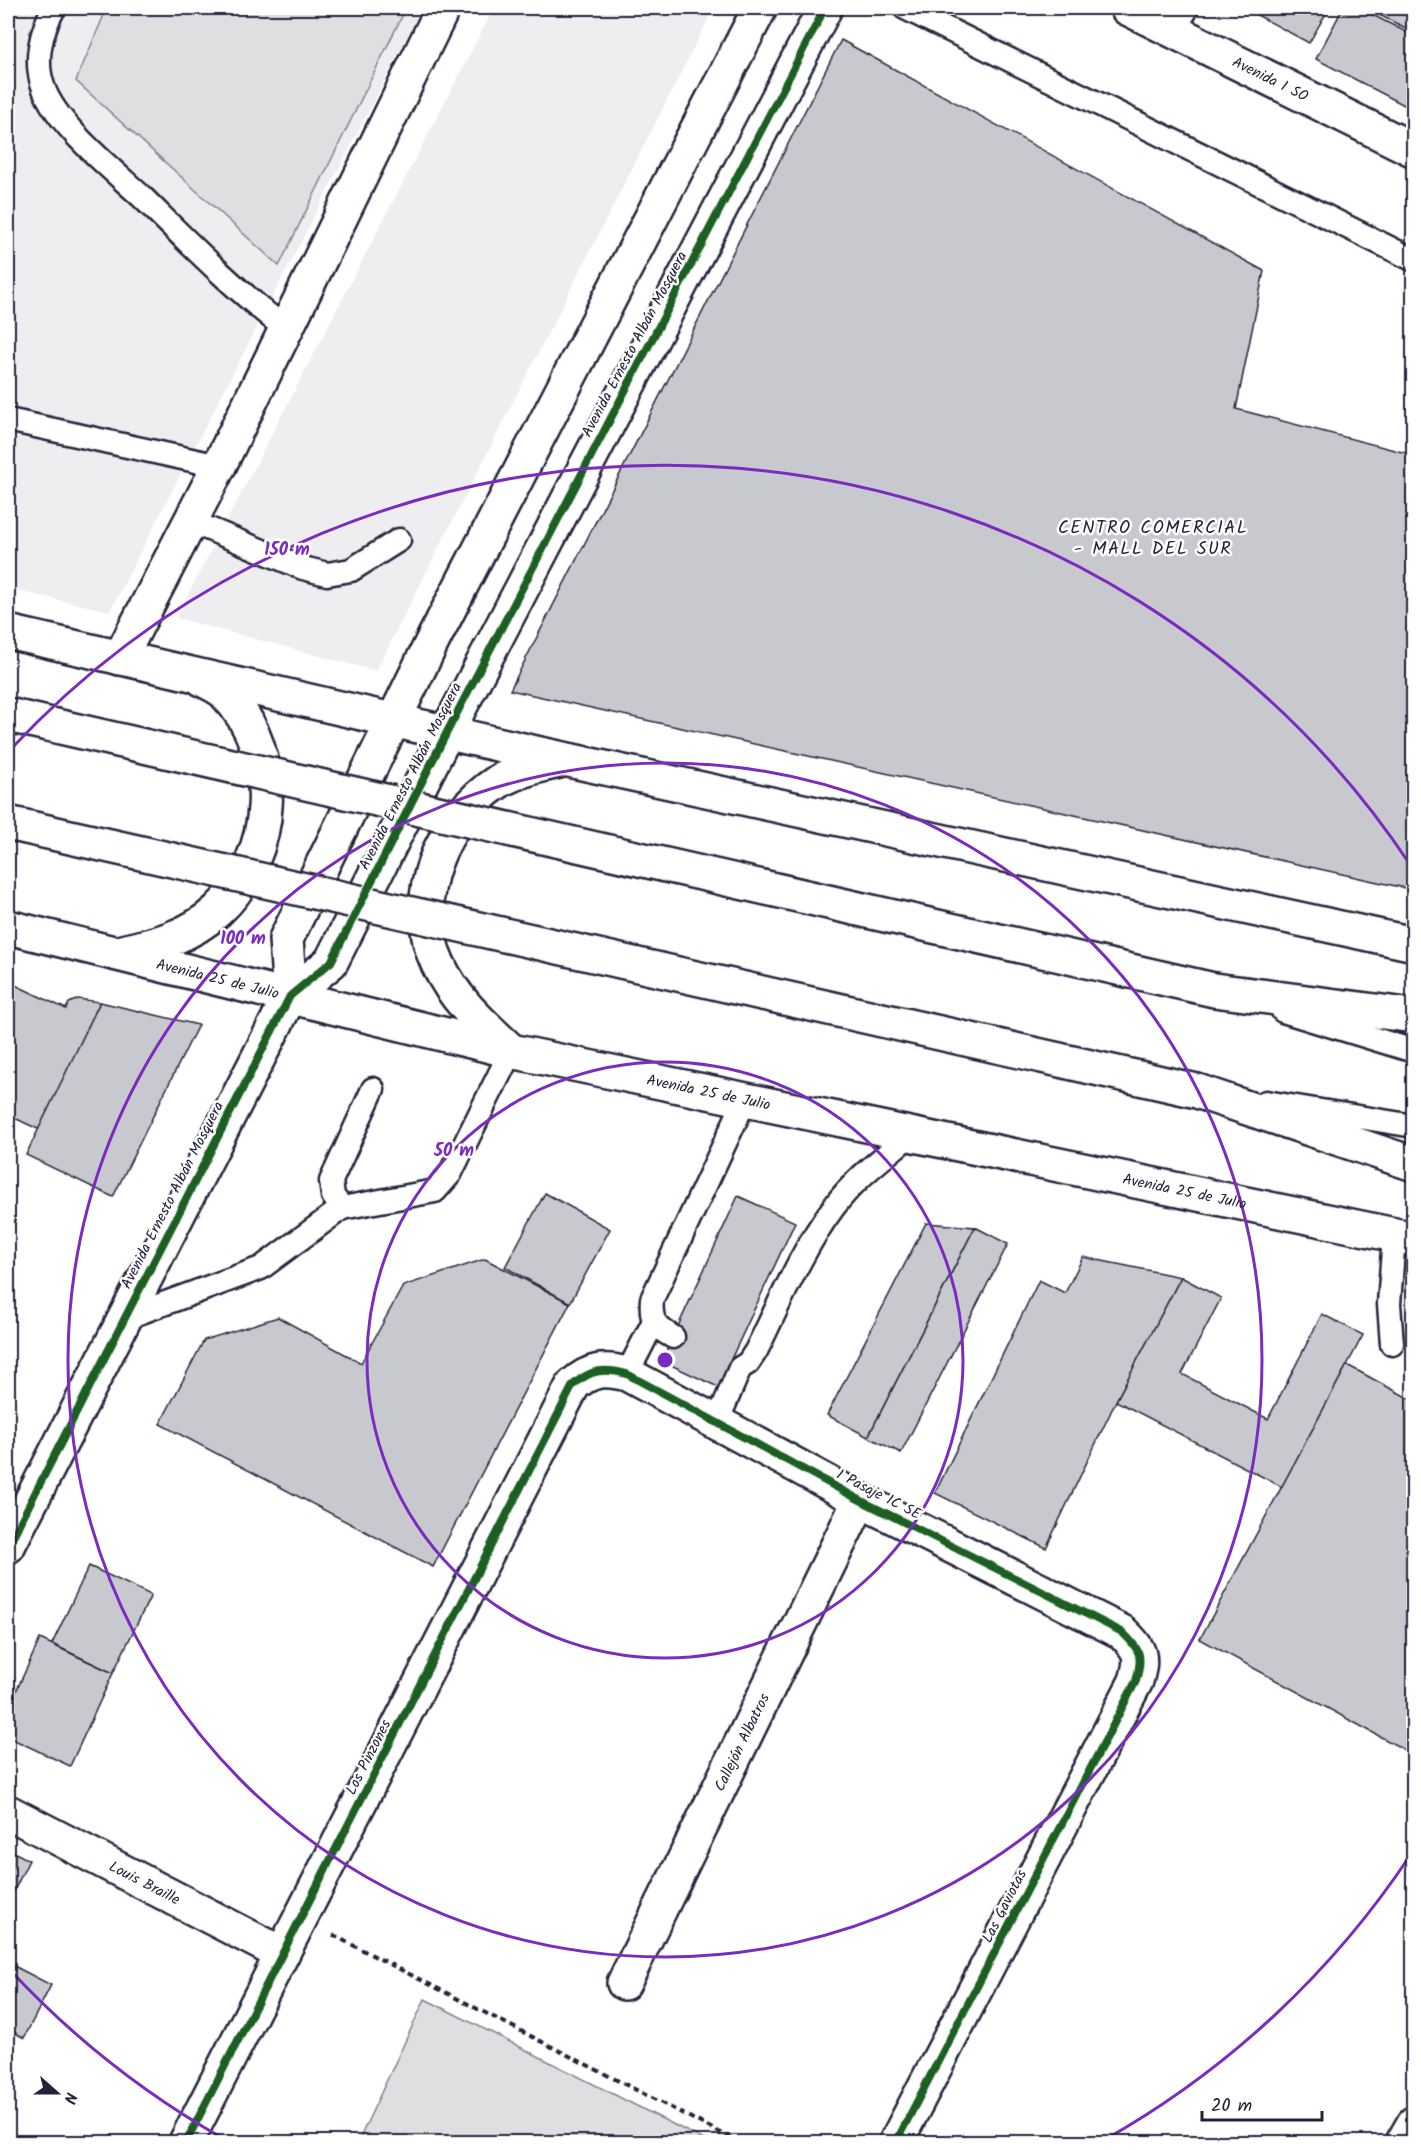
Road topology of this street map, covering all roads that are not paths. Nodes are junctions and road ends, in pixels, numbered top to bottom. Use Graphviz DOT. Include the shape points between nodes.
graph roads {
  1 [pos="54,8"];
  2 [pos="443,8"];
  3 [pos="760,8"];
  4 [pos="825,8"];
  5 [pos="905,8"];
  6 [pos="1127,8"];
  7 [pos="1175,17"];
  8 [pos="1413,150"];
  9 [pos="1413,260"];
  10 [pos="285,328"];
  11 [pos="8,420"];
  12 [pos="219,466"];
  13 [pos="190,521"];
  14 [pos="399,540"];
  15 [pos="8,632"];
  16 [pos="120,658"];
  17 [pos="196,675"];
  18 [pos="8,716"];
  19 [pos="394,720"];
  20 [pos="447,732"];
  21 [pos="567,760"];
  22 [pos="8,823"];
  23 [pos="8,927"];
  24 [pos="1413,944"];
  25 [pos="117,953"];
  26 [pos="1219,991"];
  27 [pos="290,996"];
  28 [pos="1413,1016"];
  29 [pos="511,1051"];
  30 [pos="1413,1051"];
  31 [pos="373,1089"];
  32 [pos="1201,1092"];
  33 [pos="744,1100"];
  34 [pos="1413,1126"];
  35 [pos="910,1135"];
  36 [pos="1413,1164"];
  37 [pos="342,1208"];
  38 [pos="1404,1238"];
  39 [pos="124,1318"];
  40 [pos="653,1323"];
  41 [pos="673,1337"];
  42 [pos="1392,1344"];
  43 [pos="627,1374"];
  44 [pos="573,1384"];
  45 [pos="717,1422"];
  46 [pos="860,1500"];
  47 [pos="8,1546"];
  48 [pos="1136,1682"];
  49 [pos="8,1812"];
  50 [pos="282,1954"];
  51 [pos="624,1983"];
  52 [pos="1413,2123"];
  53 [pos="186,2142"];
  54 [pos="896,2142"];
  55 [pos="1403,2142"];
  1 -- 10 [label="lane" via="44,26 38,66 51,105 82,141 253,303"];
  2 -- 10 [label="street"];
  3 -- 19 [label="street"];
  4 -- 20 [label="street, Avenida Ernesto Albán Mosquera"];
  5 -- 9 [label="lane"];
  6 -- 7 [label="street, Avenida 1 SO"];
  7 -- 8 [label="street, Avenida 1 SO"];
  10 -- 12 [label="street"];
  11 -- 12 [label="lane"];
  12 -- 13 [label="street"];
  13 -- 14 [label="lane" via="303,568 327,574 351,570"];
  13 -- 16 [label="street"];
  15 -- 16 [label="street"];
  16 -- 17 [label="street"];
  17 -- 19 [label="street"];
  17 -- 25 [label="street" via="224,692 245,720 259,752 266,786 265,821 256,855 239,885 216,911 188,932 156,945"];
  18 -- 26 [label="street, bridge"];
  19 -- 20 [label="street"];
  19 -- 27 [label="street" via="286,939"];
  20 -- 21 [label="street"];
  20 -- 27 [label="street, Avenida Ernesto Albán Mosquera" via="331,962"];
  21 -- 24 [label="street"];
  21 -- 29 [label="street" via="501,780 473,801 451,828 435,859 428,893 428,928 437,962 453,992"];
  22 -- 32 [label="street, bridge"];
  23 -- 25 [label="street, Avenida 25 de Julio"];
  25 -- 27 [label="street, Avenida 25 de Julio"];
  26 -- 28 [label="street"];
  26 -- 30 [label="lane"];
  27 -- 29 [label="street, Avenida 25 de Julio"];
  27 -- 39 [label="street, Avenida Ernesto Albán Mosquera"];
  29 -- 33 [label="street, Avenida 25 de Julio"];
  29 -- 37 [label="lane" via="450,1174 435,1191"];
  31 -- 37 [label="lane" via="331,1181 333,1196"];
  32 -- 34 [label="lane"];
  32 -- 36 [label="street"];
  33 -- 35 [label="street, Avenida 25 de Julio"];
  33 -- 40 [label="lane" via="652,1299"];
  35 -- 38 [label="street, Avenida 25 de Julio"];
  35 -- 45 [label="lane" via="858,1178 833,1208 809,1245 756,1351 748,1363 734,1366"];
  37 -- 39 [label="lane" via="261,1268"];
  38 -- 42 [label="lane" via="1389,1304"];
  39 -- 47 [label="street, Avenida Ernesto Albán Mosquera"];
  40 -- 41 [label="lane"];
  40 -- 43 [label="lane"];
  43 -- 44 [label="street, 1 Pasaje 1C SE" via="595,1370"];
  43 -- 45 [label="street, 1 Pasaje 1C SE"];
  44 -- 50 [label="street, Los Pinzones"];
  45 -- 46 [label="street, 1 Pasaje 1C SE"];
  46 -- 48 [label="street, 1 Pasaje 1C SE" via="1122,1632 1138,1647 1141,1664"];
  46 -- 51 [label="street, Callejón Albatros"];
  48 -- 54 [label="street, Las Gaviotas"];
  49 -- 50 [label="street, Louis Braille"];
  50 -- 53 [label="street, Los Pinzones"];
  52 -- 55 [label="street"];
}
